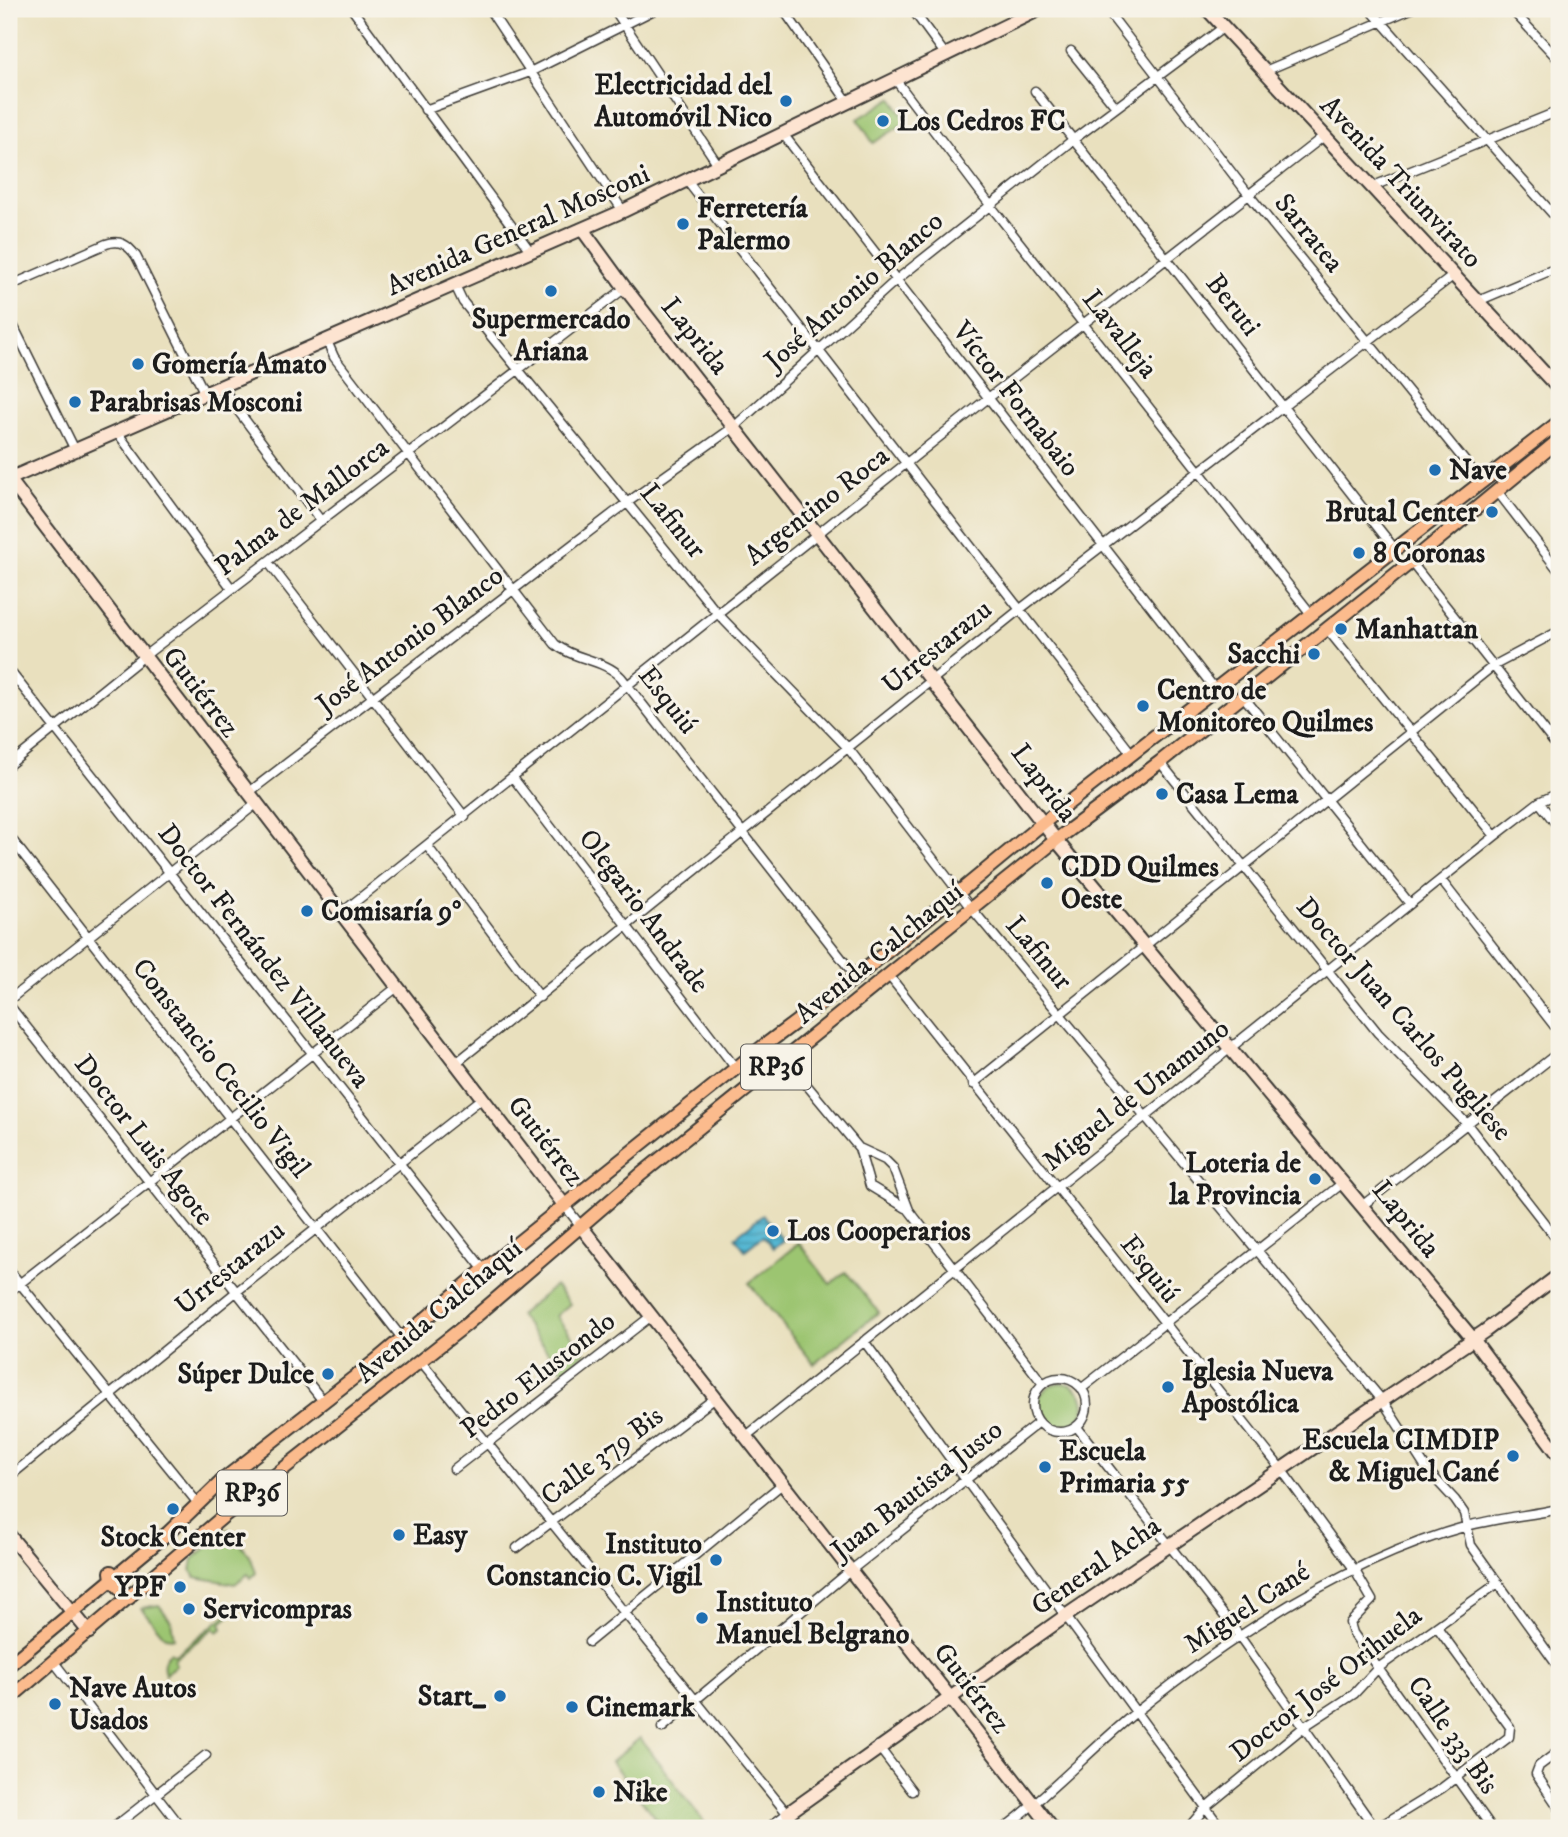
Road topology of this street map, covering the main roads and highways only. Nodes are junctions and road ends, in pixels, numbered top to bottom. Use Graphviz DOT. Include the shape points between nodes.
graph roads {
  1 [pos="1559,422"];
  2 [pos="1559,440"];
  3 [pos="224,1479"];
  4 [pos="112,1580"];
  5 [pos="129,1598"];
  6 [pos="12,1664"];
  7 [pos="9,1699"];
  1 -- 3 [label="main road, Avenida Calchaquí / RP36" via="851,972 737,1070 399,1334"];
  2 -- 5 [label="main road, Avenida Calchaquí / RP36" via="580,1225 467,1324 225,1515"];
  3 -- 4 [label="main road, Avenida Calchaquí / RP36"];
  3 -- 4 [label="main road" via="193,1497 113,1569"];
  4 -- 5 [label="main road"];
  4 -- 6 [label="main road, Avenida Calchaquí / RP36"];
  5 -- 7 [label="main road, Avenida Calchaquí / RP36"];
}
